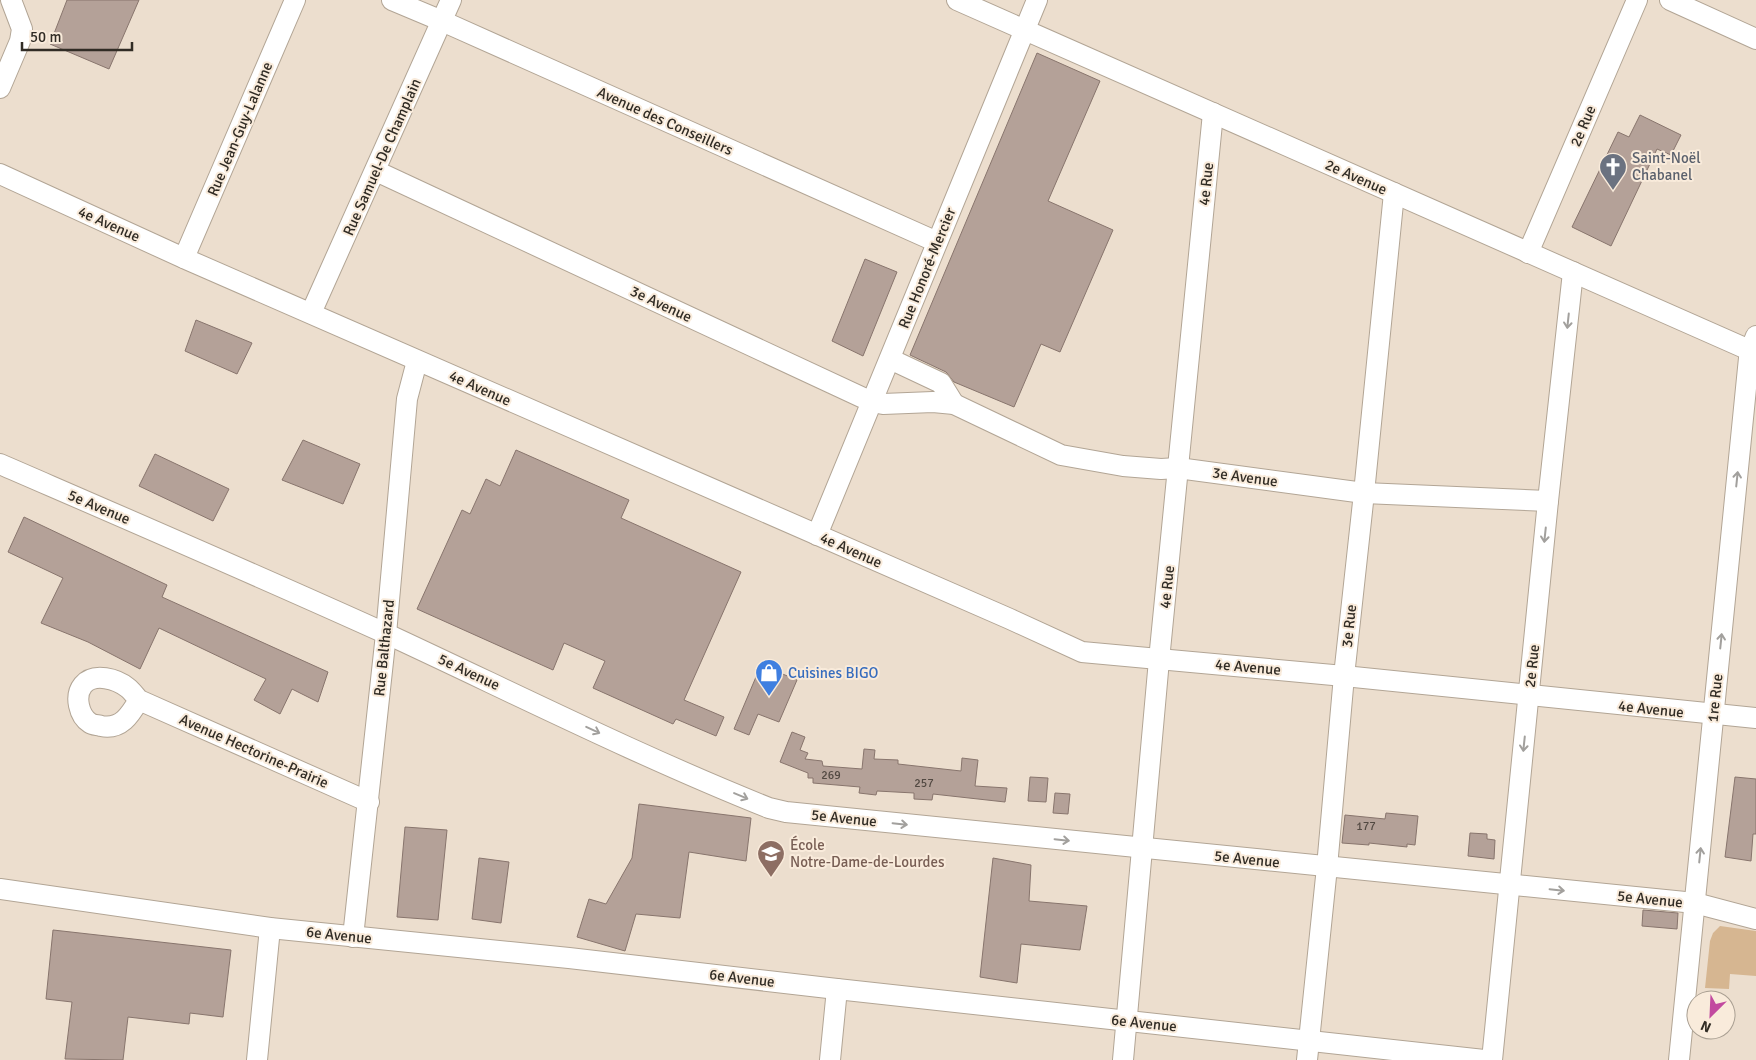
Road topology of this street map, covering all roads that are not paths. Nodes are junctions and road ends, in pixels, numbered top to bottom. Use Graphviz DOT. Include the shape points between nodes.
graph roads {
  1 [pos="11,0"];
  2 [pos="295,0"];
  3 [pos="392,0"];
  4 [pos="451,0"];
  5 [pos="957,0"];
  6 [pos="1037,0"];
  7 [pos="1637,0"];
  8 [pos="1670,0"];
  9 [pos="442,21"];
  10 [pos="1025,30"];
  11 [pos="1756,39"];
  12 [pos="0,88"];
  13 [pos="1213,114"];
  14 [pos="376,171"];
  15 [pos="0,174"];
  16 [pos="1394,193"];
  17 [pos="938,242"];
  18 [pos="1528,253"];
  19 [pos="184,258"];
  20 [pos="1573,272"];
  21 [pos="311,313"];
  22 [pos="1754,347"];
  23 [pos="890,359"];
  24 [pos="417,361"];
  25 [pos="872,402"];
  26 [pos="954,404"];
  27 [pos="0,464"];
  28 [pos="1178,468"];
  29 [pos="1364,493"];
  30 [pos="1548,501"];
  31 [pos="817,536"];
  32 [pos="386,634"];
  33 [pos="1159,660"];
  34 [pos="1344,676"];
  35 [pos="1528,696"];
  36 [pos="138,700"];
  37 [pos="1714,715"];
  38 [pos="1756,718"];
  39 [pos="369,802"];
  40 [pos="1142,848"];
  41 [pos="1327,867"];
  42 [pos="1509,885"];
  43 [pos="0,889"];
  44 [pos="1695,904"];
  45 [pos="1756,919"];
  46 [pos="270,928"];
  47 [pos="353,937"];
  48 [pos="837,989"];
  49 [pos="1126,1021"];
  50 [pos="1308,1050"];
  51 [pos="257,1060"];
  52 [pos="830,1060"];
  53 [pos="1123,1060"];
  54 [pos="1484,1060"];
  55 [pos="1492,1060"];
  56 [pos="1679,1060"];
  1 -- 12 [label="street" via="22,29"];
  2 -- 19 [label="street, Rue Jean-Guy-Lalanne"];
  3 -- 9 [label="street, Avenue des Conseillers"];
  4 -- 9 [label="street, Rue Samuel-De Champlain"];
  5 -- 10 [label="street, 2e Avenue"];
  6 -- 10 [label="street, Rue Honoré-Mercier"];
  7 -- 18 [label="street, 2e Rue"];
  8 -- 11 [label="street"];
  9 -- 14 [label="street, Rue Samuel-De Champlain"];
  9 -- 17 [label="street, Avenue des Conseillers"];
  10 -- 13 [label="street, 2e Avenue"];
  10 -- 17 [label="street, Rue Honoré-Mercier"];
  13 -- 16 [label="street, 2e Avenue"];
  13 -- 28 [label="street, 4e Rue"];
  14 -- 21 [label="street, Rue Samuel-De Champlain"];
  14 -- 25 [label="street, 3e Avenue"];
  15 -- 19 [label="street, 4e Avenue"];
  16 -- 18 [label="street, 2e Avenue"];
  16 -- 29 [label="street, 3e Rue"];
  17 -- 23 [label="street, Rue Honoré-Mercier"];
  18 -- 20 [label="street, 2e Avenue"];
  19 -- 21 [label="street, 4e Avenue"];
  20 -- 22 [label="street, 2e Avenue"];
  20 -- 30 [label="street, 2e Rue, one-way"];
  21 -- 24 [label="street, 4e Avenue"];
  37 -- 22 [label="street, 1re Rue, one-way"];
  23 -- 25 [label="street, Rue Honoré-Mercier"];
  23 -- 26 [label="street" via="941,383"];
  24 -- 31 [label="street, 4e Avenue"];
  24 -- 32 [label="street, Rue Balthazard" via="406,399"];
  25 -- 26 [label="street, 3e Avenue"];
  25 -- 31 [label="street, Rue Honoré-Mercier"];
  26 -- 28 [label="street, 3e Avenue" via="1061,455 1123,466"];
  27 -- 32 [label="street, 5e Avenue"];
  28 -- 29 [label="street, 3e Avenue"];
  28 -- 33 [label="street, 4e Rue"];
  29 -- 30 [label="street, 3e Avenue"];
  29 -- 34 [label="street, 3e Rue"];
  30 -- 35 [label="street, 2e Rue, one-way"];
  31 -- 33 [label="street, 4e Avenue" via="1082,652"];
  32 -- 39 [label="street, Rue Balthazard"];
  32 -- 40 [label="street, 5e Avenue, one-way" via="644,754 786,812"];
  33 -- 34 [label="street, 4e Avenue"];
  33 -- 40 [label="street, 4e Rue"];
  34 -- 35 [label="street, 4e Avenue"];
  34 -- 41 [label="street, 3e Rue"];
  35 -- 37 [label="street, 4e Avenue"];
  35 -- 42 [label="street, 2e Rue, one-way"];
  36 -- 39 [label="street, Avenue Hectorine-Prairie"];
  37 -- 38 [label="street, 4e Avenue"];
  44 -- 37 [label="street, 1re Rue, one-way"];
  39 -- 47 [label="street, Rue Balthazard"];
  40 -- 41 [label="street, 5e Avenue"];
  40 -- 49 [label="street, 4e Rue"];
  41 -- 42 [label="street, 5e Avenue"];
  41 -- 50 [label="street, 3e Rue"];
  42 -- 44 [label="street, 5e Avenue, one-way"];
  42 -- 55 [label="street, 2e Rue"];
  43 -- 46 [label="street, 6e Avenue"];
  44 -- 45 [label="street, 5e Avenue"];
  44 -- 56 [label="street, 1re Rue"];
  46 -- 47 [label="street, 6e Avenue"];
  46 -- 51 [label="street"];
  47 -- 48 [label="street, 6e Avenue"];
  48 -- 49 [label="street, 6e Avenue"];
  48 -- 52 [label="street"];
  49 -- 50 [label="street, 6e Avenue"];
  49 -- 53 [label="street, 4e Rue"];
  50 -- 54 [label="street, 6e Avenue"];
}
